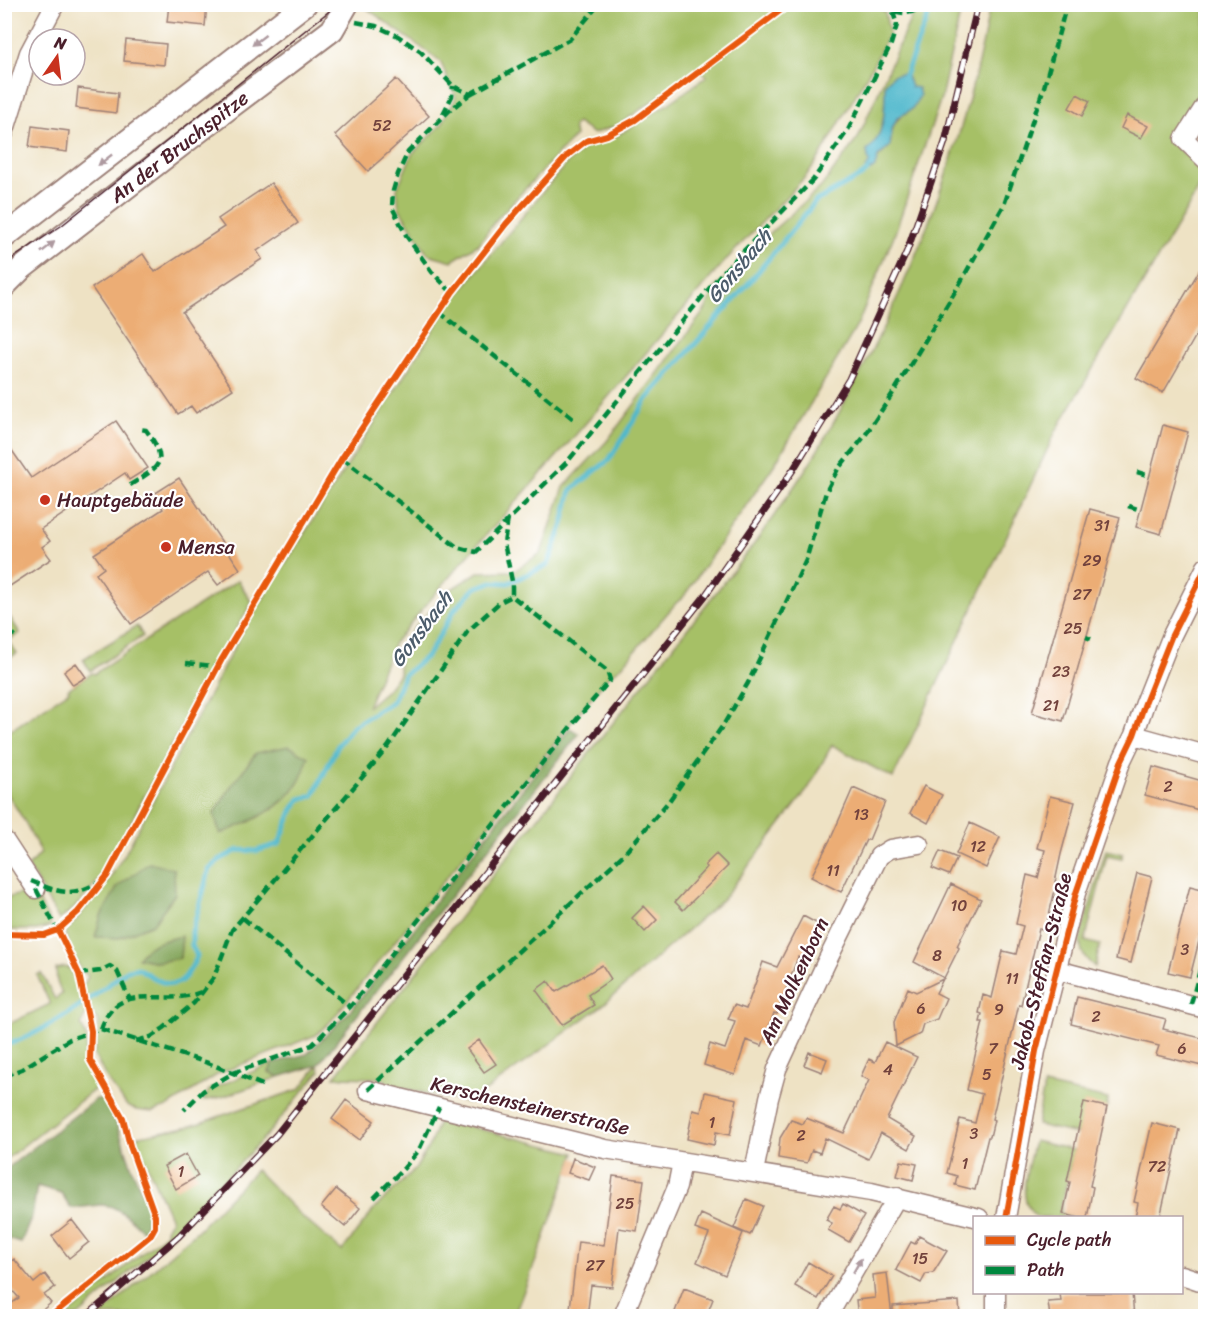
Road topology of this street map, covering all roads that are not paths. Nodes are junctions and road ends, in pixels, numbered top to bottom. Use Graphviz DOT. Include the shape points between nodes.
graph roads {
  1 [pos="55,4"];
  2 [pos="347,4"];
  3 [pos="305,5"];
  4 [pos="332,30"];
  5 [pos="1206,104"];
  6 [pos="4,133"];
  7 [pos="1206,160"];
  8 [pos="7,231"];
  9 [pos="4,286"];
  10 [pos="1204,572"];
  11 [pos="1134,735"];
  12 [pos="1206,755"];
  13 [pos="4,840"];
  14 [pos="919,844"];
  15 [pos="10,861"];
  16 [pos="36,889"];
  17 [pos="1057,970"];
  18 [pos="1206,1009"];
  19 [pos="368,1090"];
  20 [pos="682,1162"];
  21 [pos="754,1172"];
  22 [pos="897,1197"];
  23 [pos="973,1216"];
  24 [pos="1006,1216"];
  25 [pos="1183,1275"];
  26 [pos="1206,1282"];
  27 [pos="996,1294"];
  28 [pos="623,1317"];
  29 [pos="828,1317"];
  30 [pos="996,1317"];
  1 -- 6 [label="street" via="29,53"];
  2 -- 4 [label="main road, An der Bruchspitze"];
  3 -- 4 [label="main road" via="325,7"];
  3 -- 8 [label="main road, An der Bruchspitze, one-way"];
  9 -- 4 [label="main road, An der Bruchspitze, one-way" via="22,268"];
  5 -- 7 [label="street" via="1184,139"];
  10 -- 11 [label="street, Jakob-Steffan-Straße" via="1168,645"];
  11 -- 12 [label="street"];
  11 -- 17 [label="street, Jakob-Steffan-Straße" via="1076,893"];
  13 -- 15 [label="street"];
  14 -- 21 [label="street, Am Molkenborn" via="890,849 879,856 777,1069"];
  15 -- 16 [label="street"];
  17 -- 18 [label="street"];
  17 -- 24 [label="street, Jakob-Steffan-Straße" via="1036,1051"];
  19 -- 20 [label="street, Kerschensteinerstraße" via="605,1149"];
  20 -- 21 [label="street, Kerschensteinerstraße"];
  20 -- 28 [label="street" via="677,1186"];
  21 -- 22 [label="street, Kerschensteinerstraße"];
  22 -- 23 [label="street, Kerschensteinerstraße"];
  29 -- 22 [label="street, one-way"];
  25 -- 26 [label="street"];
  27 -- 30 [label="street"];
}
